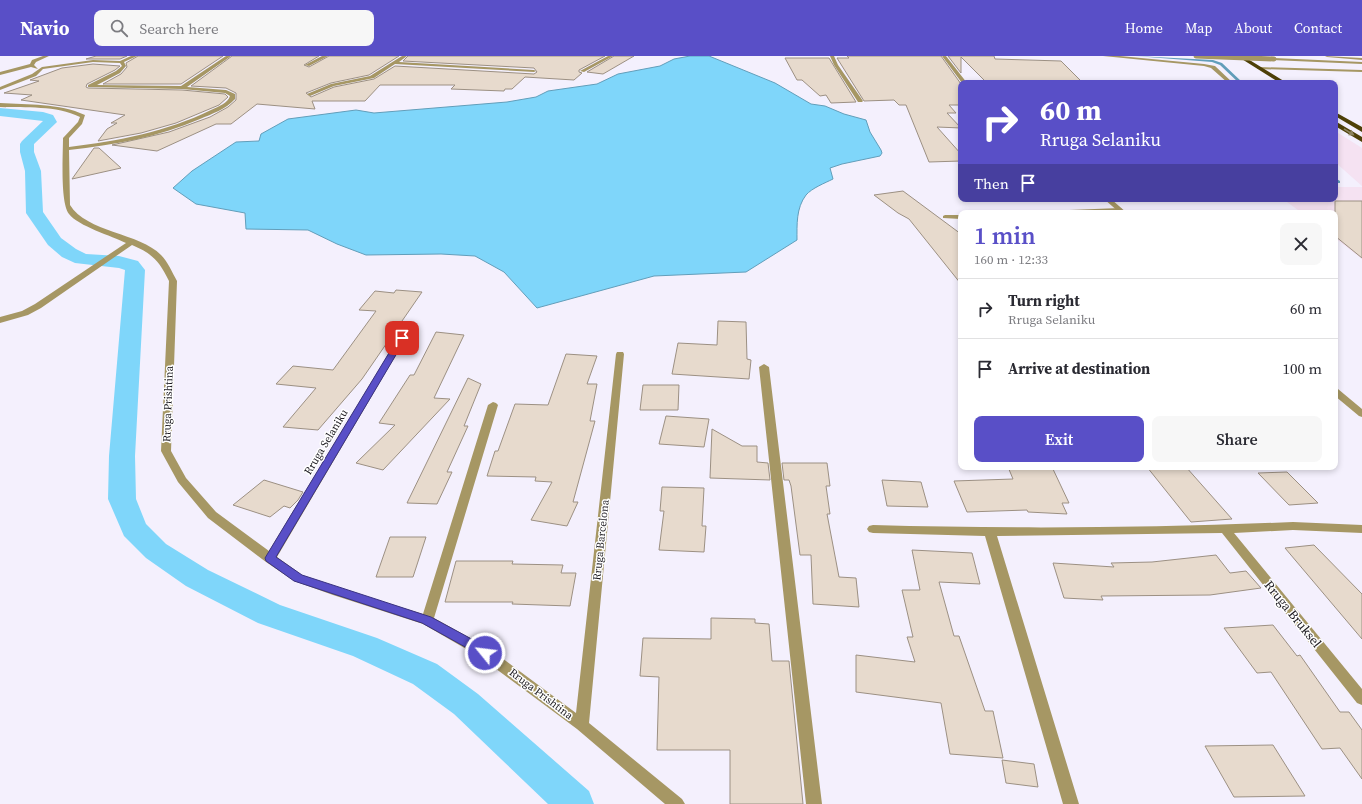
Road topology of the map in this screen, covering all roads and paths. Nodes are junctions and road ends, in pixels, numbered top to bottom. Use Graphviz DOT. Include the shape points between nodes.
graph roads {
  1 [pos="47,56"];
  2 [pos="135,56"];
  3 [pos="229,56"];
  4 [pos="326,56"];
  5 [pos="405,56"];
  6 [pos="611,56"];
  7 [pos="832,56"];
  8 [pos="944,56"];
  9 [pos="1105,56"];
  10 [pos="1196,56"];
  11 [pos="1225,56"];
  12 [pos="1239,56"];
  13 [pos="1327,56"];
  14 [pos="1362,59"];
  15 [pos="120,62"];
  16 [pos="394,63"];
  17 [pos="1362,63"];
  18 [pos="1237,64"];
  19 [pos="307,65"];
  20 [pos="32,66"];
  21 [pos="42,68"];
  22 [pos="1259,68"];
  23 [pos="0,69"];
  24 [pos="14,69"];
  25 [pos="534,71"];
  26 [pos="582,71"];
  27 [pos="1362,71"];
  28 [pos="0,74"];
  29 [pos="963,80"];
  30 [pos="1227,80"];
  31 [pos="1279,80"];
  32 [pos="182,88"];
  33 [pos="0,89"];
  34 [pos="310,94"];
  35 [pos="860,101"];
  36 [pos="0,105"];
  37 [pos="1338,116"];
  38 [pos="1338,126"];
  39 [pos="1362,130"];
  40 [pos="1362,140"];
  41 [pos="67,149"];
  42 [pos="1111,202"];
  43 [pos="1121,210"];
  44 [pos="945,217"];
  45 [pos="958,217"];
  46 [pos="132,242"];
  47 [pos="0,320"];
  48 [pos="402,338"];
  49 [pos="620,354"];
  50 [pos="764,367"];
  51 [pos="1338,394"];
  52 [pos="493,405"];
  53 [pos="1362,414"];
  54 [pos="873,529"];
  55 [pos="1225,529"];
  56 [pos="1362,529"];
  57 [pos="990,532"];
  58 [pos="270,558"];
  59 [pos="426,620"];
  60 [pos="1362,699"];
  61 [pos="582,725"];
  62 [pos="677,804"];
  63 [pos="814,804"];
  64 [pos="1071,804"];
  1 -- 20 [label="street" via="34,61"];
  2 -- 15 [label="street"];
  3 -- 32 [label="street"];
  4 -- 19 [label="street"];
  5 -- 16 [label="street"];
  6 -- 26 [label="street"];
  7 -- 35 [label="street"];
  8 -- 29 [label="street"];
  9 -- 30 [label="street" via="1204,64"];
  10 -- 17 [label="street, bridge"];
  11 -- 18 [label="highway"];
  12 -- 22 [label="highway"];
  13 -- 14 [label="street"];
  15 -- 21 [label="street" via="93,61"];
  15 -- 32 [label="street" via="124,66 118,72 90,86"];
  16 -- 25 [label="street"];
  16 -- 34 [label="street" via="372,77 333,85"];
  20 -- 21 [label="street"];
  20 -- 24 [label="street"];
  21 -- 33 [label="street"];
  22 -- 27 [label="street"];
  22 -- 31 [label="highway"];
  23 -- 24 [label="street"];
  24 -- 28 [label="street"];
  32 -- 41 [label="street" via="226,92 233,95 225,105 176,127 133,140"];
  36 -- 41 [label="street, Rruga Prishtina" via="57,109 83,116 82,122 66,138"];
  37 -- 39 [label="highway"];
  38 -- 40 [label="highway, one-way"];
  41 -- 46 [label="street, Rruga Prishtina" via="67,204 72,214 84,222"];
  42 -- 43 [label="street"];
  44 -- 45 [label="street"];
  46 -- 47 [label="street" via="38,306"];
  46 -- 58 [label="street, Rruga Prishtina" via="158,256 173,281 166,451 182,480 212,515"];
  48 -- 58 [label="street, Rruga Selaniku"];
  49 -- 61 [label="street, Rruga Barcelona"];
  50 -- 63 [label="street"];
  51 -- 53 [label="street"];
  52 -- 59 [label="street"];
  54 -- 57 [label="street"];
  55 -- 56 [label="street" via="1294,526"];
  55 -- 57 [label="street"];
  55 -- 60 [label="street, Rruga Bruksel"];
  57 -- 64 [label="street"];
  58 -- 59 [label="street, Rruga Prishtina" via="298,578"];
  59 -- 61 [label="street, Rruga Prishtina" via="485,653"];
  61 -- 62 [label="street, Rruga Prishtina"];
}
